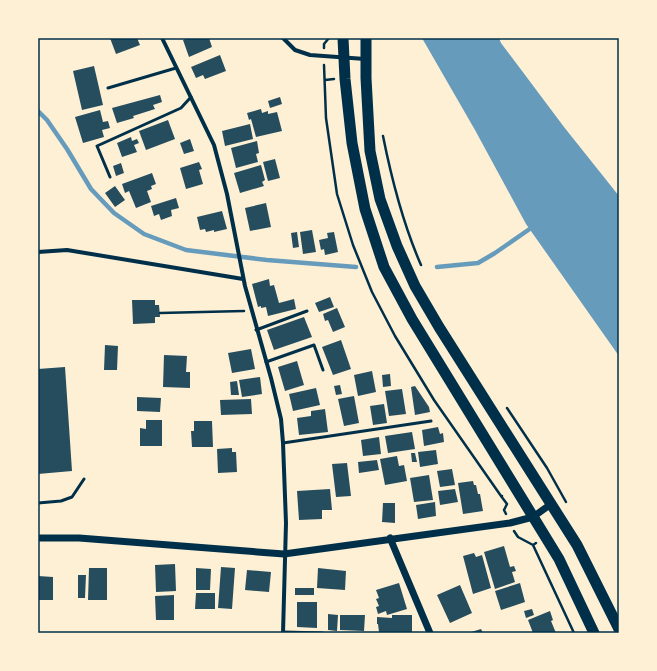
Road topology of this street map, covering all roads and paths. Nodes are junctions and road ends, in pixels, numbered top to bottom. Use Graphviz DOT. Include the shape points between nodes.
graph roads {
  1 [pos="162,38"];
  2 [pos="283,38"];
  3 [pos="343,38"];
  4 [pos="366,38"];
  5 [pos="344,57"];
  6 [pos="366,59"];
  7 [pos="176,68"];
  8 [pos="108,88"];
  9 [pos="190,97"];
  10 [pos="382,129"];
  11 [pos="110,177"];
  12 [pos="38,252"];
  13 [pos="423,270"];
  14 [pos="243,279"];
  15 [pos="251,311"];
  16 [pos="307,311"];
  17 [pos="160,313"];
  18 [pos="256,330"];
  19 [pos="266,362"];
  20 [pos="323,370"];
  21 [pos="504,404"];
  22 [pos="430,422"];
  23 [pos="283,443"];
  24 [pos="547,468"];
  25 [pos="84,479"];
  26 [pos="38,503"];
  27 [pos="551,504"];
  28 [pos="533,517"];
  29 [pos="38,538"];
  30 [pos="390,538"];
  31 [pos="534,545"];
  32 [pos="284,554"];
  33 [pos="619,629"];
  34 [pos="283,632"];
  35 [pos="323,633"];
  36 [pos="430,633"];
  37 [pos="574,633"];
  38 [pos="594,633"];
  1 -- 7 [label="street"];
  2 -- 5 [label="street" via="295,50 317,56"];
  3 -- 5 [label="highway"];
  4 -- 6 [label="highway"];
  5 -- 6 [label="street"];
  5 -- 28 [label="highway" via="352,143 365,209 384,267 412,319"];
  6 -- 27 [label="highway" via="370,151 380,199 397,246 415,286 439,328"];
  7 -- 8 [label="lane"];
  7 -- 9 [label="street"];
  9 -- 11 [label="lane" via="181,108 97,146"];
  9 -- 14 [label="street" via="214,145 227,194"];
  10 -- 13 [label="path" via="396,194"];
  12 -- 14 [label="street" via="67,250"];
  14 -- 15 [label="street"];
  15 -- 17 [label="path"];
  15 -- 18 [label="street"];
  16 -- 18 [label="lane"];
  18 -- 19 [label="street"];
  19 -- 20 [label="lane" via="314,345"];
  19 -- 23 [label="street" via="281,419"];
  21 -- 24 [label="path"];
  22 -- 23 [label="lane"];
  23 -- 32 [label="street" via="286,523"];
  25 -- 26 [label="lane" via="72,497 61,501"];
  27 -- 28 [label="street"];
  27 -- 33 [label="highway" via="577,545"];
  28 -- 30 [label="street" via="510,523"];
  28 -- 38 [label="highway" via="559,559"];
  29 -- 32 [label="street" via="79,538"];
  30 -- 32 [label="street"];
  30 -- 36 [label="street"];
  31 -- 37 [label="path"];
  32 -- 34 [label="street"];
  34 -- 35 [label="lane"];
}
